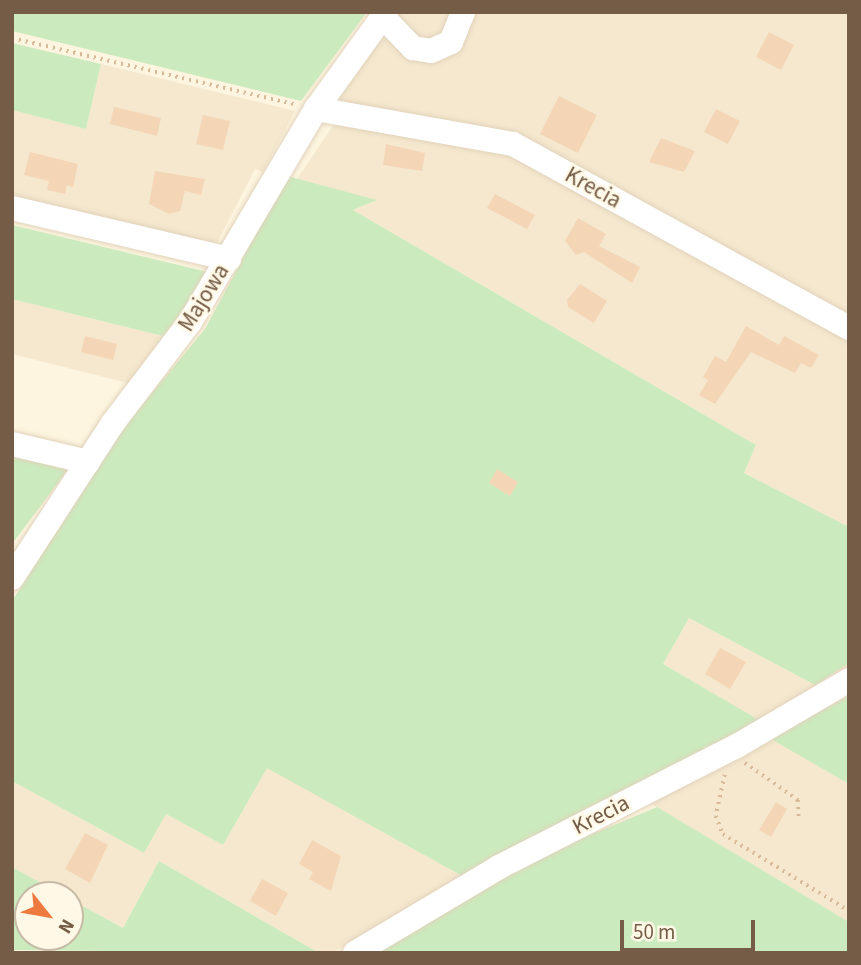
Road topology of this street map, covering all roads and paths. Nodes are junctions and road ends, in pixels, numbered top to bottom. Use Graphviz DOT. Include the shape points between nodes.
graph roads {
  1 [pos="463,12"];
  2 [pos="384,14"];
  3 [pos="12,38"];
  4 [pos="316,110"];
  5 [pos="12,208"];
  6 [pos="229,259"];
  7 [pos="849,328"];
  8 [pos="12,444"];
  9 [pos="88,462"];
  10 [pos="12,578"];
  11 [pos="849,680"];
  12 [pos="735,747"];
  13 [pos="799,818"];
  14 [pos="849,911"];
  15 [pos="355,953"];
  1 -- 2 [label="street" via="452,42 431,51 413,48"];
  2 -- 4 [label="street, Majowa"];
  3 -- 4 [label="path"];
  4 -- 6 [label="street, Majowa"];
  4 -- 7 [label="street, Krecia" via="513,144"];
  5 -- 6 [label="street"];
  6 -- 9 [label="street, Majowa" via="190,322"];
  8 -- 9 [label="street"];
  9 -- 10 [label="street, Majowa"];
  11 -- 12 [label="street, Krecia"];
  12 -- 13 [label="path" via="750,772 798,800"];
  12 -- 14 [label="path" via="719,793 716,816 723,834"];
  12 -- 15 [label="street, Krecia" via="499,867"];
}
